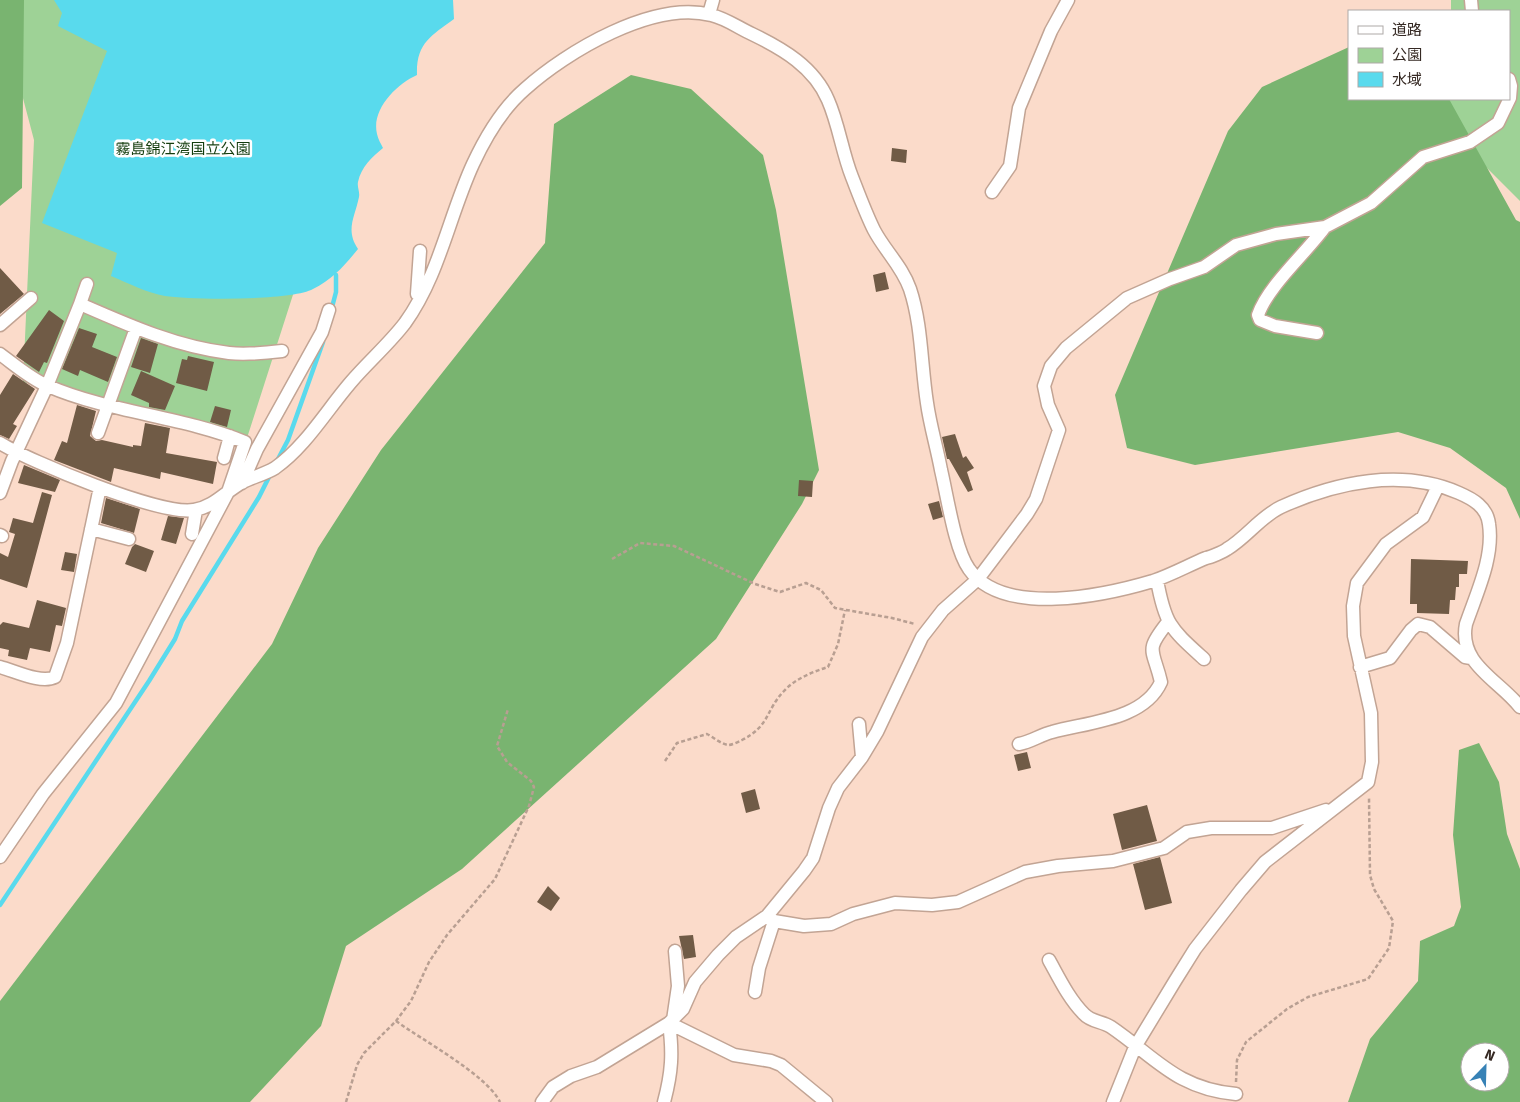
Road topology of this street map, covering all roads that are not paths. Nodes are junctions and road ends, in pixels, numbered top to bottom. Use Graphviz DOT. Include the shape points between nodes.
graph roads {
  1 [pos="713,0"];
  2 [pos="1068,0"];
  3 [pos="709,14"];
  4 [pos="1510,83"];
  5 [pos="1510,98"];
  6 [pos="1509,100"];
  7 [pos="992,192"];
  8 [pos="1325,226"];
  9 [pos="420,251"];
  10 [pos="87,284"];
  11 [pos="31,298"];
  12 [pos="416,303"];
  13 [pos="80,304"];
  14 [pos="330,310"];
  15 [pos="0,325"];
  16 [pos="136,328"];
  17 [pos="1317,332"];
  18 [pos="282,351"];
  19 [pos="0,354"];
  20 [pos="47,386"];
  21 [pos="109,404"];
  22 [pos="98,433"];
  23 [pos="230,436"];
  24 [pos="0,443"];
  25 [pos="16,452"];
  26 [pos="224,458"];
  27 [pos="242,483"];
  28 [pos="1438,486"];
  29 [pos="100,487"];
  30 [pos="228,492"];
  31 [pos="0,493"];
  32 [pos="196,510"];
  33 [pos="90,529"];
  34 [pos="192,534"];
  35 [pos="129,539"];
  36 [pos="978,579"];
  37 [pos="1157,580"];
  38 [pos="1168,622"];
  39 [pos="1471,658"];
  40 [pos="1204,659"];
  41 [pos="0,667"];
  42 [pos="1360,667"];
  43 [pos="1520,708"];
  44 [pos="859,724"];
  45 [pos="1019,744"];
  46 [pos="862,757"];
  47 [pos="1340,805"];
  48 [pos="0,857"];
  49 [pos="770,918"];
  50 [pos="674,951"];
  51 [pos="1049,960"];
  52 [pos="755,992"];
  53 [pos="671,1021"];
  54 [pos="1135,1047"];
  55 [pos="1236,1094"];
  56 [pos="542,1102"];
  57 [pos="664,1102"];
  58 [pos="826,1102"];
  59 [pos="1113,1102"];
  1 -- 3 [label="street"];
  2 -- 7 [label="street" via="1051,31 1019,108 1010,166"];
  3 -- 12 [label="street" via="675,13 617,28 522,91 495,125 473,164"];
  3 -- 36 [label="street" via="780,48 811,73 827,96 849,170 876,233 896,259 910,288 920,333 927,406 954,532 967,566"];
  4 -- 5 [label="street"];
  6 -- 8 [label="street" via="1498,122 1470,142 1423,157 1371,203"];
  8 -- 17 [label="street" via="1272,289 1258,315 1260,320 1275,326"];
  8 -- 36 [label="street" via="1236,245 1204,267 1127,298 1066,348 1051,366 1044,386 1059,430 1036,498"];
  9 -- 12 [label="street"];
  10 -- 13 [label="street"];
  11 -- 15 [label="street"];
  12 -- 27 [label="street" via="406,322 348,386 314,430 273,469"];
  13 -- 16 [label="street"];
  13 -- 20 [label="street"];
  14 -- 27 [label="street" via="322,332"];
  16 -- 18 [label="street" via="192,346 229,353"];
  16 -- 21 [label="street"];
  19 -- 20 [label="street"];
  20 -- 21 [label="street"];
  20 -- 25 [label="street"];
  21 -- 22 [label="street"];
  21 -- 23 [label="street"];
  23 -- 26 [label="street"];
  23 -- 30 [label="street" via="244,442"];
  24 -- 25 [label="street"];
  25 -- 29 [label="street"];
  25 -- 31 [label="street"];
  27 -- 30 [label="street"];
  28 -- 37 [label="street" via="1413,480 1381,479 1305,496 1272,511 1226,551"];
  28 -- 39 [label="street" via="1472,498 1484,511 1489,523 1490,549 1464,633"];
  28 -- 42 [label="street" via="1423,516 1386,544 1357,584 1353,606 1354,636"];
  29 -- 32 [label="street" via="178,510"];
  29 -- 33 [label="street"];
  30 -- 32 [label="street"];
  30 -- 48 [label="street" via="116,703 43,794"];
  32 -- 34 [label="street"];
  33 -- 35 [label="street"];
  33 -- 41 [label="street" via="83,576 55,677 50,680"];
  36 -- 37 [label="street" via="1004,593 1030,599 1070,599"];
  36 -- 46 [label="street" via="942,610 929,628"];
  37 -- 38 [label="street"];
  38 -- 40 [label="street"];
  38 -- 45 [label="street" via="1152,644 1152,655 1161,682 1150,700 1112,717"];
  39 -- 42 [label="street" via="1465,657 1430,626 1418,624 1390,658"];
  39 -- 43 [label="street" via="1510,694"];
  42 -- 47 [label="street" via="1371,713 1372,762 1368,782"];
  44 -- 46 [label="street"];
  46 -- 49 [label="street" via="838,788 813,858"];
  47 -- 49 [label="street" via="1272,828 1211,828 1187,832 1164,848 1113,861 1026,872 958,902 932,905 895,903 853,914 831,924 804,926"];
  47 -- 54 [label="street" via="1265,862 1195,950"];
  49 -- 52 [label="street"];
  49 -- 53 [label="street" via="736,937 718,955 695,982 683,1009"];
  50 -- 53 [label="street" via="678,986"];
  51 -- 54 [label="street" via="1084,1015 1110,1026"];
  53 -- 56 [label="street" via="597,1067 552,1087"];
  53 -- 57 [label="street" via="673,1053"];
  53 -- 58 [label="street" via="734,1055 781,1065"];
  54 -- 55 [label="street" via="1180,1079"];
  54 -- 59 [label="street"];
}
